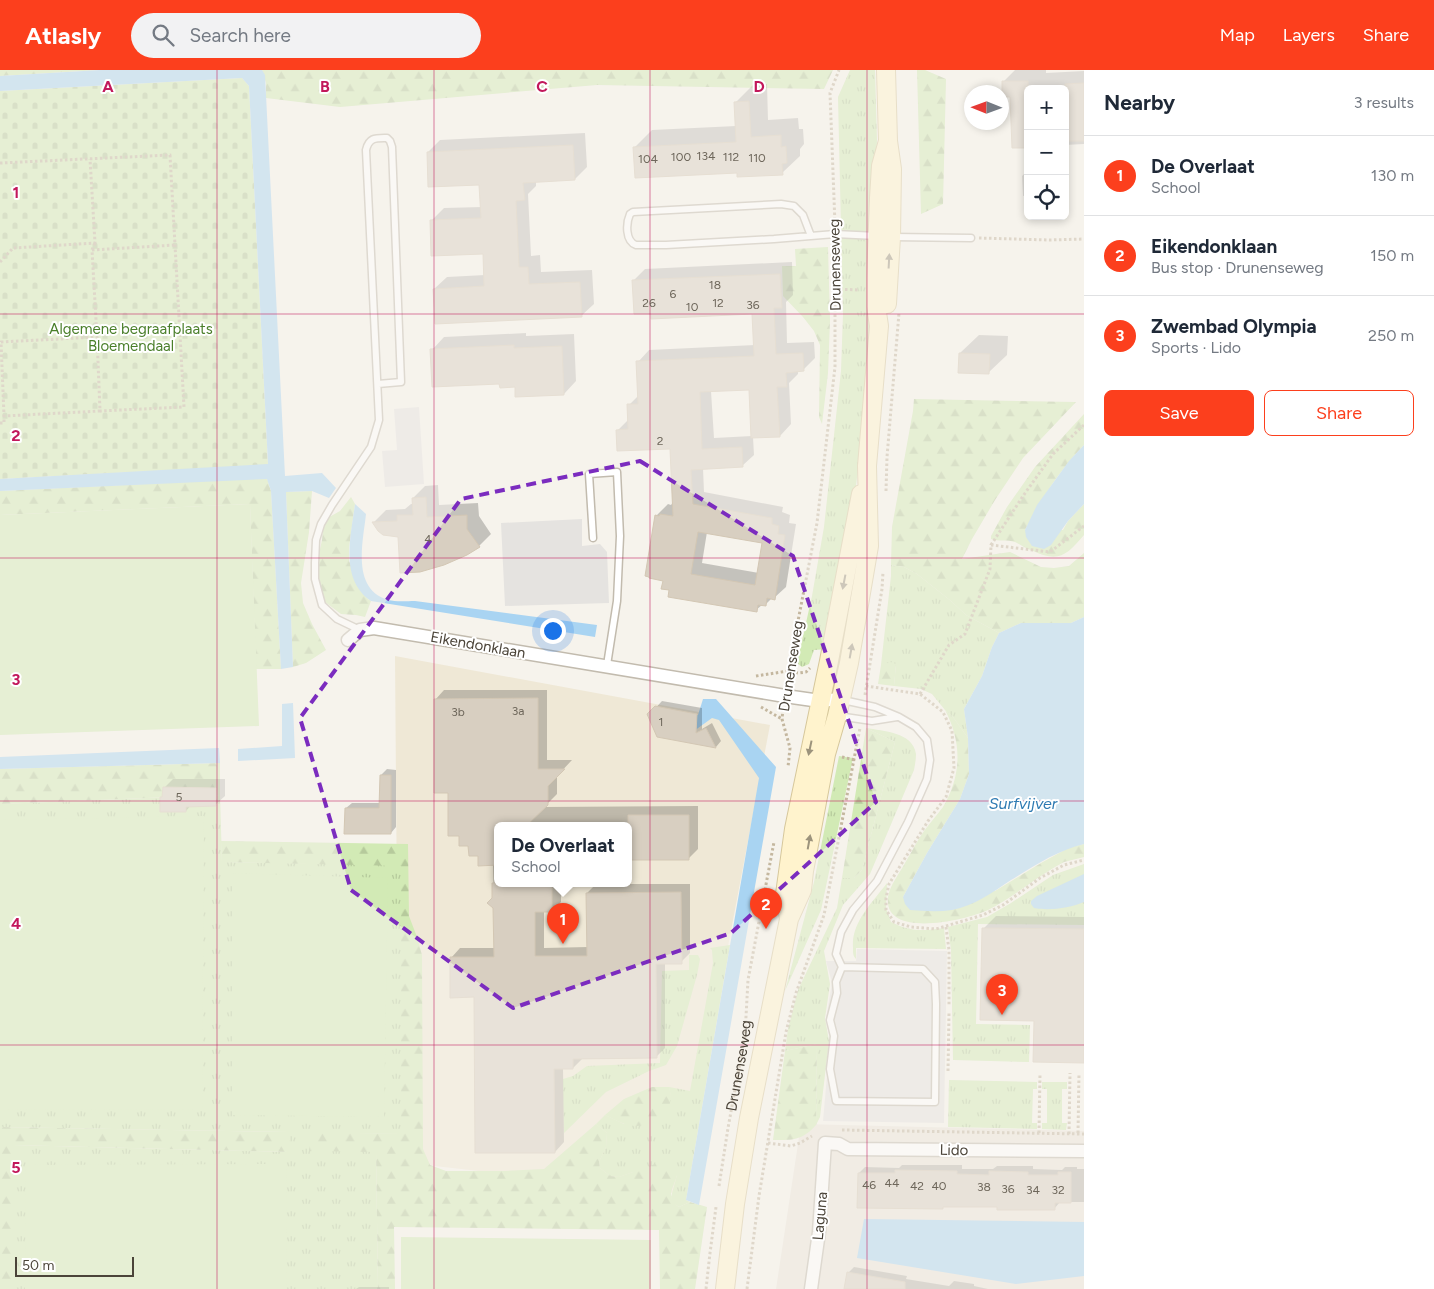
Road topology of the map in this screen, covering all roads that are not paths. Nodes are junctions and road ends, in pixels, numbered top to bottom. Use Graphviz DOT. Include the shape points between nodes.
graph roads {
  1 [pos="886,70"];
  2 [pos="810,236"];
  3 [pos="884,237"];
  4 [pos="971,238"];
  5 [pos="378,384"];
  6 [pos="868,466"];
  7 [pos="593,538"];
  8 [pos="360,630"];
  9 [pos="348,640"];
  10 [pos="607,665"];
  11 [pos="820,700"];
  12 [pos="838,707"];
  13 [pos="899,717"];
  14 [pos="788,919"];
  15 [pos="842,967"];
  16 [pos="821,1139"];
  17 [pos="1084,1151"];
  18 [pos="726,1289"];
  19 [pos="811,1289"];
  1 -- 3 [label="street, Drunenseweg" via="892,169"];
  2 -- 2 [label="lane" via="636,245 629,240 628,218 633,212 781,204 794,206 803,215"];
  2 -- 3 [label="lane"];
  3 -- 4 [label="lane"];
  3 -- 6 [label="street, Drunenseweg" via="886,306 879,326"];
  5 -- 5 [label="lane" via="366,150 372,140 387,138 392,147 401,382"];
  5 -- 8 [label="lane" via="380,420 371,447 328,511 316,540 315,579 322,605 336,619"];
  6 -- 11 [label="street, Drunenseweg, one-way"];
  12 -- 6 [label="street, Drunenseweg, one-way" via="869,546"];
  7 -- 10 [label="lane" via="589,474 617,472 620,536 617,601"];
  8 -- 9 [label="street"];
  8 -- 10 [label="street, Eikendonklaan" via="374,628"];
  10 -- 11 [label="street, Eikendonklaan"];
  11 -- 12 [label="street"];
  11 -- 14 [label="street, Drunenseweg, one-way" via="794,829 785,894"];
  12 -- 13 [label="lane" via="864,704"];
  12 -- 13 [label="lane" via="862,720"];
  14 -- 12 [label="street, Drunenseweg, one-way" via="802,890 826,754"];
  13 -- 15 [label="lane" via="916,727 927,740 928,778 877,881 853,910 841,932 836,954"];
  14 -- 18 [label="street, Drunenseweg" via="749,1118"];
  15 -- 15 [label="lane" via="836,982 837,993 830,1020 834,1036 830,1069 836,1101 935,1102 935,982 923,969"];
  16 -- 17 [label="street, Lido" via="848,1149"];
  16 -- 19 [label="street, Laguna" via="819,1232"];
}
